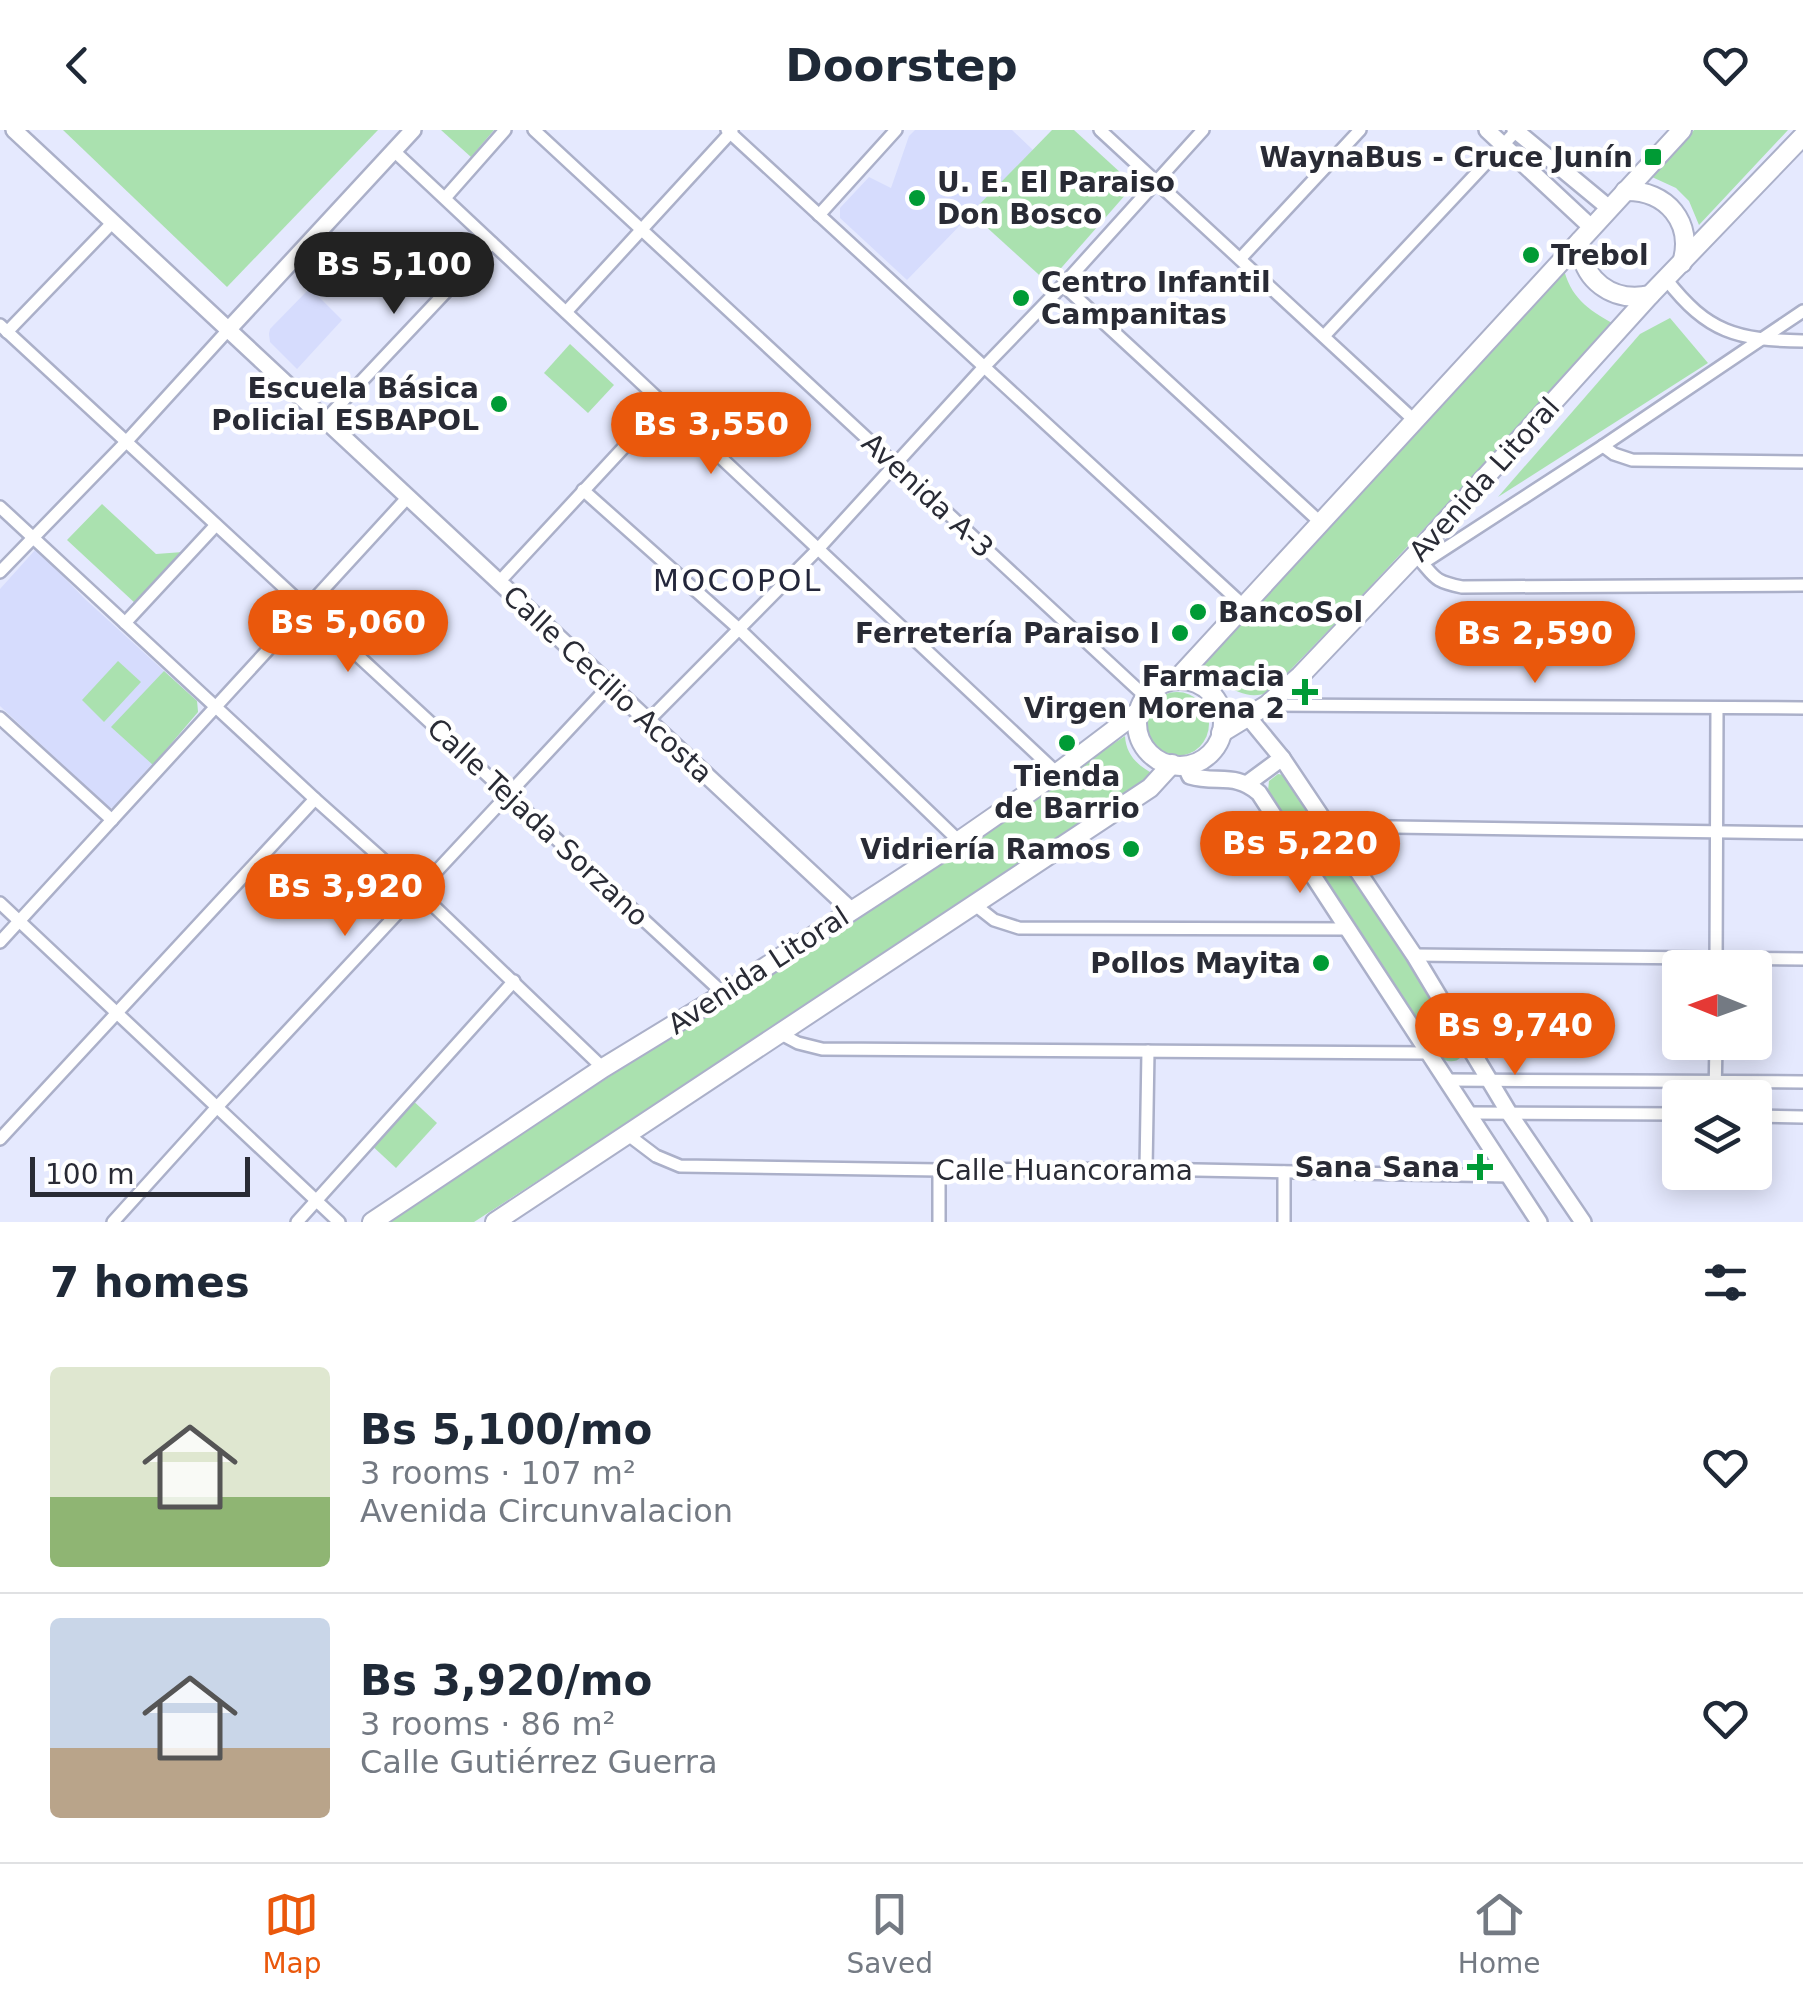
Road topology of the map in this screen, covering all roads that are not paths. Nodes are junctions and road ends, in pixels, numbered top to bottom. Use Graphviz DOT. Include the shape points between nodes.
graph roads {
  1 [pos="14,130"];
  2 [pos="414,130"];
  3 [pos="505,130"];
  4 [pos="534,130"];
  5 [pos="896,130"];
  6 [pos="1100,130"];
  7 [pos="1204,130"];
  8 [pos="1360,130"];
  9 [pos="1487,130"];
  10 [pos="1516,130"];
  11 [pos="1682,130"];
  12 [pos="730,131"];
  13 [pos="1803,136"];
  14 [pos="1503,145"];
  15 [pos="394,150"];
  16 [pos="1156,182"];
  17 [pos="1626,191"];
  18 [pos="445,198"];
  19 [pos="1609,208"];
  20 [pos="819,215"];
  21 [pos="112,222"];
  22 [pos="642,230"];
  23 [pos="1586,234"];
  24 [pos="492,243"];
  25 [pos="1240,259"];
  26 [pos="1682,264"];
  27 [pos="1666,278"];
  28 [pos="1064,285"];
  29 [pos="1650,294"];
  30 [pos="1803,310"];
  31 [pos="566,312"];
  32 [pos="4,328"];
  33 [pos="228,330"];
  34 [pos="1324,336"];
  35 [pos="1760,340"];
  36 [pos="1803,341"];
  37 [pos="984,367"];
  38 [pos="664,404"];
  39 [pos="325,420"];
  40 [pos="1415,420"];
  41 [pos="126,442"];
  42 [pos="1603,446"];
  43 [pos="1803,462"];
  44 [pos="896,465"];
  45 [pos="583,490"];
  46 [pos="408,497"];
  47 [pos="0,507"];
  48 [pos="1321,523"];
  49 [pos="216,525"];
  50 [pos="32,538"];
  51 [pos="818,549"];
  52 [pos="1419,559"];
  53 [pos="0,572"];
  54 [pos="499,582"];
  55 [pos="1803,585"];
  56 [pos="1244,606"];
  57 [pos="306,608"];
  58 [pos="125,623"];
  59 [pos="739,629"];
  60 [pos="1176,680"];
  61 [pos="610,685"];
  62 [pos="1143,704"];
  63 [pos="1219,705"];
  64 [pos="1267,706"];
  65 [pos="216,707"];
  66 [pos="1717,708"];
  67 [pos="1803,708"];
  68 [pos="0,718"];
  69 [pos="1249,718"];
  70 [pos="648,720"];
  71 [pos="1221,733"];
  72 [pos="1282,758"];
  73 [pos="1178,765"];
  74 [pos="1057,774"];
  75 [pos="1248,783"];
  76 [pos="508,794"];
  77 [pos="315,799"];
  78 [pos="112,820"];
  79 [pos="1328,826"];
  80 [pos="1716,831"];
  81 [pos="1803,833"];
  82 [pos="959,841"];
  83 [pos="418,891"];
  84 [pos="0,903"];
  85 [pos="975,905"];
  86 [pos="852,910"];
  87 [pos="20,921"];
  88 [pos="1348,929"];
  89 [pos="0,942"];
  90 [pos="1716,950"];
  91 [pos="1414,955"];
  92 [pos="1803,959"];
  93 [pos="1772,960"];
  94 [pos="1662,962"];
  95 [pos="514,981"];
  96 [pos="724,994"];
  97 [pos="118,1014"];
  98 [pos="781,1034"];
  99 [pos="1148,1052"];
  100 [pos="1428,1054"];
  101 [pos="603,1068"];
  102 [pos="1447,1080"];
  103 [pos="1491,1080"];
  104 [pos="1662,1081"];
  105 [pos="1772,1082"];
  106 [pos="1803,1082"];
  107 [pos="217,1107"];
  108 [pos="1469,1113"];
  109 [pos="1509,1113"];
  110 [pos="1662,1114"];
  111 [pos="1772,1116"];
  112 [pos="1803,1117"];
  113 [pos="627,1134"];
  114 [pos="0,1139"];
  115 [pos="1146,1169"];
  116 [pos="939,1170"];
  117 [pos="1284,1172"];
  118 [pos="1510,1176"];
  119 [pos="316,1201"];
  120 [pos="113,1222"];
  121 [pos="297,1222"];
  122 [pos="339,1222"];
  123 [pos="372,1222"];
  124 [pos="495,1222"];
  125 [pos="939,1222"];
  126 [pos="1284,1222"];
  127 [pos="1540,1222"];
  128 [pos="1583,1222"];
  1 -- 21 [label="street, Calle Cecilio Acosta"];
  2 -- 15 [label="street"];
  3 -- 18 [label="street"];
  4 -- 22 [label="street, Avenida A-3"];
  5 -- 20 [label="street"];
  6 -- 16 [label="street"];
  7 -- 16 [label="street"];
  8 -- 25 [label="street"];
  9 -- 14 [label="street"];
  10 -- 14 [label="street"];
  10 -- 19 [label="street"];
  11 -- 17 [label="main road"];
  12 -- 20 [label="street"];
  12 -- 22 [label="street"];
  13 -- 26 [label="main road"];
  14 -- 23 [label="street"];
  14 -- 34 [label="street"];
  15 -- 18 [label="street"];
  15 -- 33 [label="street"];
  16 -- 25 [label="street"];
  16 -- 28 [label="street"];
  17 -- 19 [label="main road"];
  17 -- 26 [label="main road" via="1654,195 1676,214 1686,241"];
  18 -- 24 [label="street"];
  19 -- 23 [label="main road"];
  20 -- 37 [label="street"];
  21 -- 32 [label="street"];
  21 -- 33 [label="street, Calle Cecilio Acosta"];
  22 -- 31 [label="street"];
  22 -- 44 [label="street, Avenida A-3"];
  23 -- 29 [label="main road" via="1581,256 1600,286 1620,296"];
  23 -- 40 [label="main road"];
  24 -- 31 [label="street"];
  24 -- 39 [label="street"];
  25 -- 34 [label="street"];
  26 -- 27 [label="main road"];
  27 -- 29 [label="main road"];
  27 -- 35 [label="street" via="1697,313"];
  28 -- 37 [label="street"];
  28 -- 48 [label="street"];
  29 -- 52 [label="main road, Avenida Litoral"];
  30 -- 35 [label="street"];
  31 -- 38 [label="street"];
  32 -- 41 [label="street, Calle Tejada Sorzano"];
  33 -- 39 [label="street, Calle Cecilio Acosta"];
  33 -- 41 [label="street"];
  34 -- 40 [label="street"];
  35 -- 36 [label="street"];
  35 -- 42 [label="street"];
  37 -- 44 [label="street"];
  37 -- 56 [label="street"];
  38 -- 45 [label="street"];
  38 -- 51 [label="street"];
  39 -- 46 [label="street, Calle Cecilio Acosta"];
  40 -- 48 [label="main road"];
  41 -- 49 [label="street, Calle Tejada Sorzano"];
  41 -- 50 [label="street"];
  42 -- 43 [label="street" via="1632,460"];
  42 -- 52 [label="street"];
  44 -- 51 [label="street"];
  44 -- 62 [label="street, Avenida A-3"];
  45 -- 54 [label="street"];
  45 -- 59 [label="street"];
  46 -- 54 [label="street, Calle Cecilio Acosta"];
  46 -- 57 [label="street"];
  47 -- 50 [label="street"];
  48 -- 56 [label="main road"];
  49 -- 57 [label="street, Calle Tejada Sorzano"];
  49 -- 58 [label="street"];
  50 -- 53 [label="street"];
  50 -- 58 [label="street"];
  51 -- 59 [label="street"];
  51 -- 74 [label="street"];
  52 -- 55 [label="street" via="1430,575 1462,586"];
  52 -- 64 [label="main road, Avenida Litoral"];
  54 -- 61 [label="street, Calle Cecilio Acosta"];
  56 -- 60 [label="main road"];
  57 -- 65 [label="street"];
  57 -- 76 [label="street, Calle Tejada Sorzano"];
  58 -- 65 [label="street"];
  59 -- 70 [label="street"];
  59 -- 82 [label="street"];
  60 -- 62 [label="main road" via="1160,685"];
  60 -- 63 [label="main road" via="1204,687"];
  61 -- 70 [label="street, Calle Cecilio Acosta"];
  61 -- 76 [label="street"];
  62 -- 73 [label="main road" via="1138,728 1145,747"];
  62 -- 74 [label="main road, Avenida Litoral"];
  63 -- 69 [label="street"];
  63 -- 71 [label="main road"];
  64 -- 66 [label="street"];
  64 -- 69 [label="main road, Avenida Litoral"];
  65 -- 77 [label="street"];
  65 -- 78 [label="street"];
  66 -- 67 [label="street"];
  66 -- 80 [label="street"];
  68 -- 78 [label="street"];
  69 -- 71 [label="main road, Avenida Litoral"];
  69 -- 72 [label="street"];
  70 -- 86 [label="street, Calle Cecilio Acosta"];
  71 -- 73 [label="main road" via="1210,753"];
  72 -- 75 [label="street"];
  72 -- 79 [label="street"];
  73 -- 75 [label="street" via="1198,779"];
  73 -- 85 [label="main road"];
  74 -- 82 [label="main road, Avenida Litoral"];
  75 -- 88 [label="street"];
  76 -- 83 [label="street"];
  76 -- 96 [label="street, Calle Tejada Sorzano"];
  77 -- 83 [label="street"];
  77 -- 97 [label="street"];
  78 -- 87 [label="street"];
  79 -- 80 [label="street"];
  79 -- 91 [label="street"];
  80 -- 81 [label="street"];
  80 -- 90 [label="street"];
  82 -- 86 [label="main road, Avenida Litoral"];
  83 -- 95 [label="street"];
  83 -- 107 [label="street"];
  84 -- 87 [label="street"];
  85 -- 88 [label="street" via="1020,928"];
  85 -- 98 [label="main road"];
  86 -- 96 [label="main road, Avenida Litoral"];
  87 -- 89 [label="street"];
  87 -- 97 [label="street"];
  88 -- 100 [label="street"];
  91 -- 94 [label="street"];
  91 -- 103 [label="street"];
  92 -- 93 [label="street"];
  95 -- 101 [label="street"];
  95 -- 119 [label="street"];
  96 -- 101 [label="main road, Avenida Litoral"];
  97 -- 107 [label="street"];
  97 -- 114 [label="street"];
  98 -- 99 [label="street" via="822,1049"];
  98 -- 113 [label="main road"];
  99 -- 100 [label="street"];
  99 -- 115 [label="street"];
  100 -- 102 [label="street"];
  101 -- 123 [label="main road, Avenida Litoral"];
  102 -- 103 [label="street"];
  102 -- 108 [label="street"];
  103 -- 104 [label="street"];
  103 -- 109 [label="street"];
  105 -- 106 [label="street"];
  107 -- 119 [label="street"];
  107 -- 120 [label="street"];
  108 -- 109 [label="street"];
  108 -- 118 [label="street"];
  109 -- 110 [label="street"];
  109 -- 128 [label="street"];
  111 -- 112 [label="street"];
  113 -- 116 [label="street, Calle Huancorama" via="680,1166"];
  113 -- 124 [label="main road"];
  115 -- 116 [label="street, Calle Huancorama"];
  115 -- 117 [label="street, Calle Huancorama"];
  116 -- 125 [label="street"];
  117 -- 118 [label="street, Calle Huancorama"];
  117 -- 126 [label="street"];
  118 -- 127 [label="street"];
  119 -- 121 [label="street"];
  119 -- 122 [label="street"];
}
